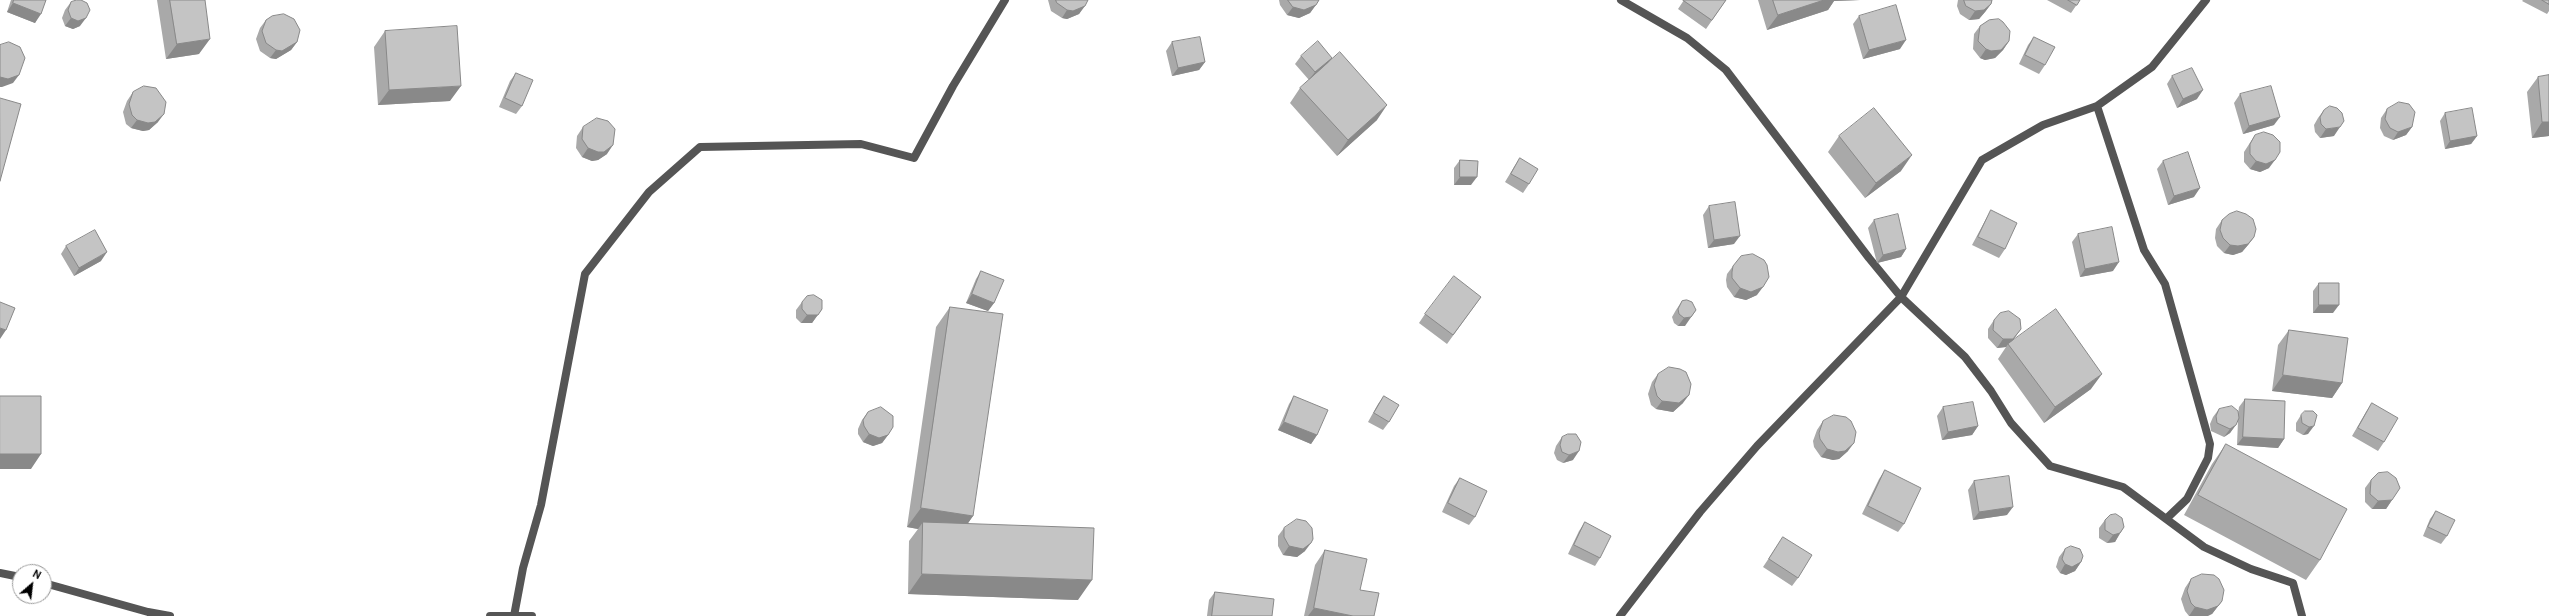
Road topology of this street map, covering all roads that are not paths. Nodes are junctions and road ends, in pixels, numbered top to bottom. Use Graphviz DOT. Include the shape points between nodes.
graph roads {
  1 [pos="1005,0"];
  2 [pos="1621,0"];
  3 [pos="2206,0"];
  4 [pos="2097,106"];
  5 [pos="1901,297"];
  6 [pos="2166,519"];
  7 [pos="0,573"];
  8 [pos="12,575"];
  9 [pos="52,585"];
  10 [pos="514,615"];
  11 [pos="170,616"];
  12 [pos="490,616"];
  13 [pos="532,616"];
  14 [pos="1620,616"];
  15 [pos="2302,616"];
  1 -- 10 [label="street" via="953,86 914,158 861,144 700,147 649,192 585,274 541,505 523,568"];
  2 -- 5 [label="street" via="1687,38 1726,70"];
  3 -- 4 [label="street" via="2152,67"];
  4 -- 5 [label="street" via="2043,125 1982,160"];
  4 -- 6 [label="street" via="2144,250 2165,284 2210,444 2208,458 2187,499"];
  5 -- 6 [label="street" via="1965,357 2011,423 2050,466 2123,487"];
  5 -- 14 [label="street" via="1752,452 1700,512"];
  6 -- 15 [label="street" via="2204,547 2251,570 2293,583"];
  7 -- 8 [label="street"];
  9 -- 11 [label="street"];
  10 -- 12 [label="street"];
  10 -- 13 [label="street"];
}
